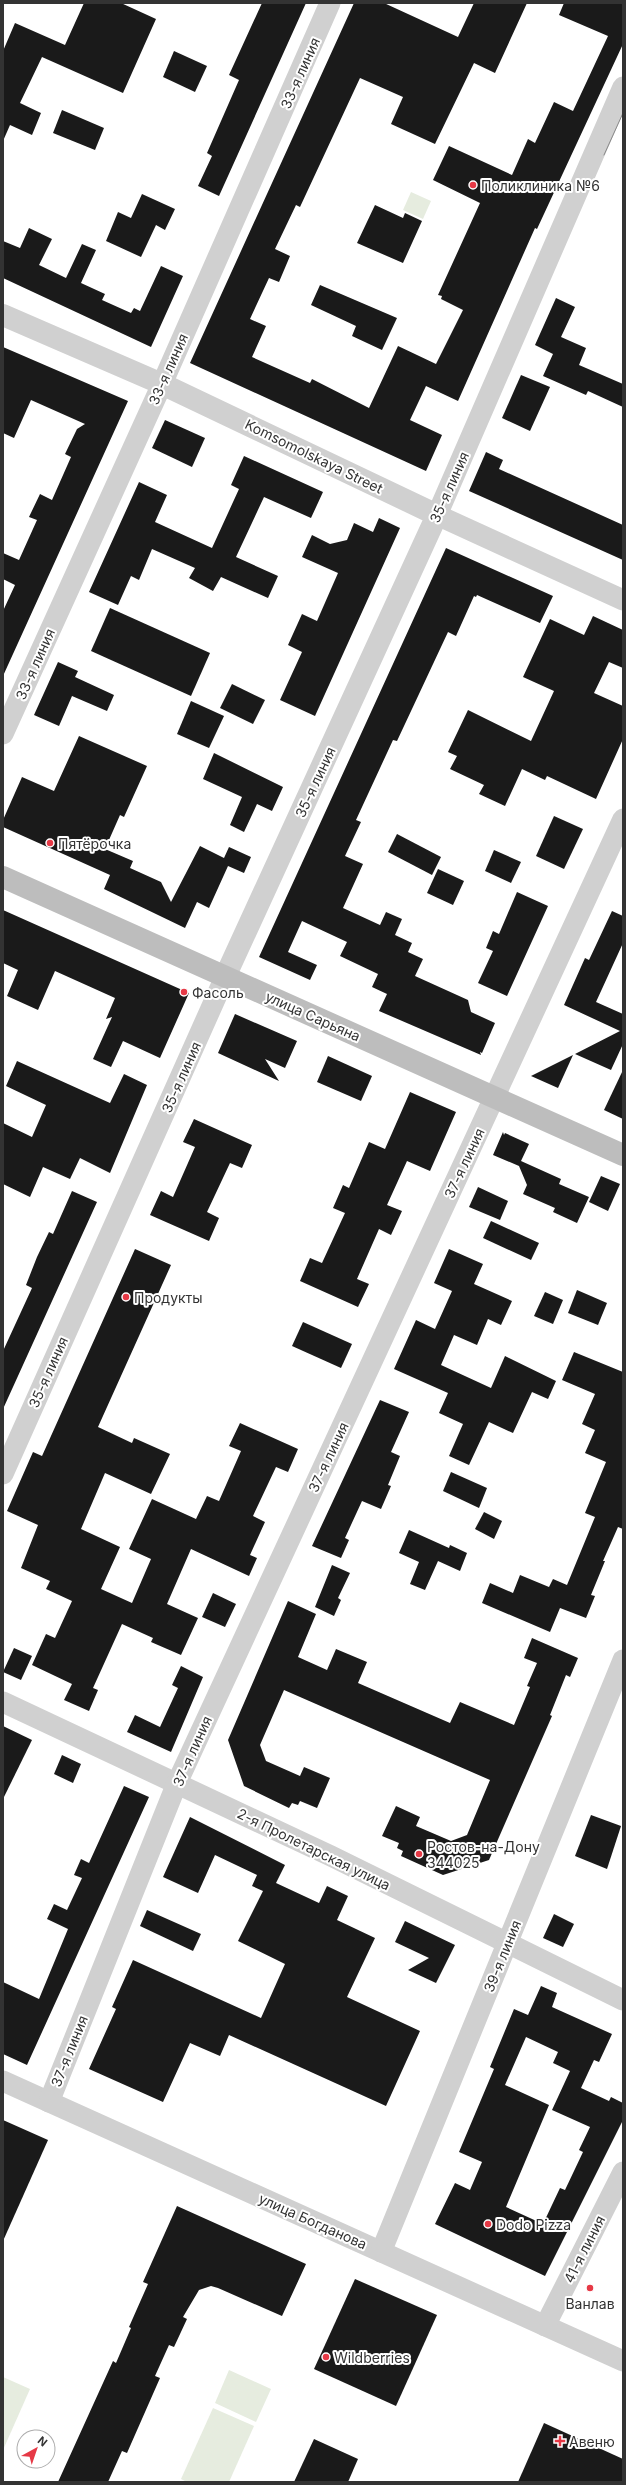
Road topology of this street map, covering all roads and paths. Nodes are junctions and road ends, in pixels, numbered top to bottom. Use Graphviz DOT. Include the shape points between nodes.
graph roads {
  1 [pos="330,3"];
  2 [pos="623,88"];
  3 [pos="3,315"];
  4 [pos="162,384"];
  5 [pos="437,515"];
  6 [pos="623,600"];
  7 [pos="3,734"];
  8 [pos="623,819"];
  9 [pos="3,877"];
  10 [pos="225,977"];
  11 [pos="494,1096"];
  12 [pos="623,1154"];
  13 [pos="3,1474"];
  14 [pos="623,1660"];
  15 [pos="3,1702"];
  16 [pos="177,1783"];
  17 [pos="507,1944"];
  18 [pos="623,2000"];
  19 [pos="3,2081"];
  20 [pos="49,2102"];
  21 [pos="623,2172"];
  22 [pos="381,2252"];
  23 [pos="545,2326"];
  24 [pos="623,2361"];
  1 -- 4 [label="street, 33-я линия"];
  2 -- 5 [label="street, 35-я линия"];
  3 -- 4 [label="street, Komsomolskaya Street"];
  4 -- 5 [label="street, Komsomolskaya Street"];
  4 -- 7 [label="street, 33-я линия"];
  5 -- 6 [label="street, Komsomolskaya Street"];
  5 -- 10 [label="street, 35-я линия"];
  8 -- 11 [label="street, 37-я линия"];
  9 -- 10 [label="main road, улица Сарьяна"];
  10 -- 11 [label="main road, улица Сарьяна"];
  10 -- 13 [label="street, 35-я линия"];
  11 -- 12 [label="main road, улица Сарьяна"];
  11 -- 16 [label="street, 37-я линия"];
  14 -- 17 [label="street, 39-я линия"];
  15 -- 16 [label="street, 2-я Пролетарская улица"];
  16 -- 17 [label="street, 2-я Пролетарская улица" via="332,1856"];
  16 -- 20 [label="street, 37-я линия"];
  17 -- 18 [label="street, 2-я Пролетарская улица"];
  17 -- 22 [label="street, 39-я линия"];
  19 -- 20 [label="street, улица Богданова"];
  20 -- 22 [label="street, улица Богданова"];
  21 -- 23 [label="street, 41-я линия"];
  22 -- 23 [label="street, улица Богданова"];
  23 -- 24 [label="street, улица Богданова"];
}
